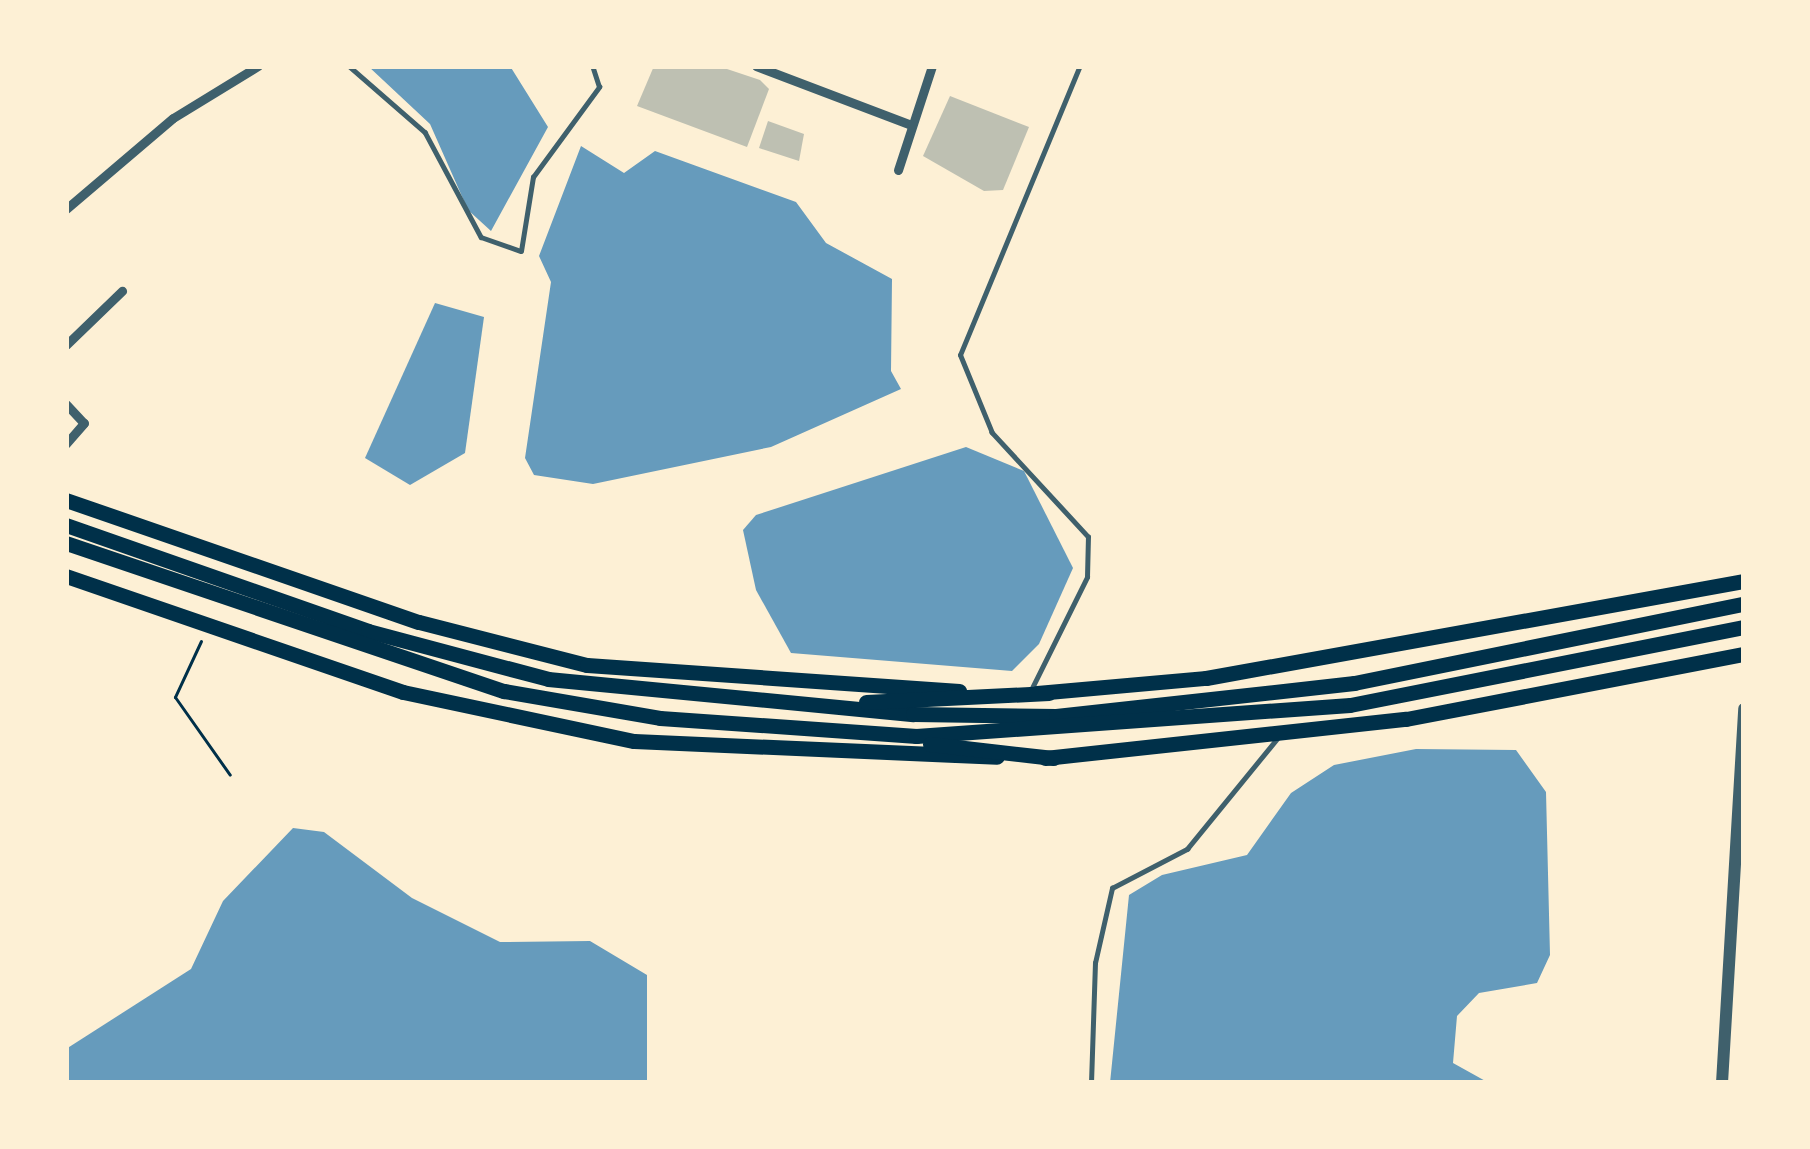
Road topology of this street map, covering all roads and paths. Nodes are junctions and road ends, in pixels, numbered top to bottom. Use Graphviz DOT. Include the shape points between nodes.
graph roads {
  1 [pos="258,66"];
  2 [pos="349,66"];
  3 [pos="592,66"];
  4 [pos="756,66"];
  5 [pos="932,66"];
  6 [pos="1079,66"];
  7 [pos="909,124"];
  8 [pos="898,170"];
  9 [pos="66,209"];
  10 [pos="122,291"];
  11 [pos="66,344"];
  12 [pos="66,404"];
  13 [pos="66,444"];
  14 [pos="66,500"];
  15 [pos="66,525"];
  16 [pos="66,543"];
  17 [pos="66,576"];
  18 [pos="1744,581"];
  19 [pos="1744,604"];
  20 [pos="204,627"];
  21 [pos="1744,627"];
  22 [pos="1744,654"];
  23 [pos="1030,693"];
  24 [pos="1049,694"];
  25 [pos="791,706"];
  26 [pos="1744,709"];
  27 [pos="790,728"];
  28 [pos="1279,736"];
  29 [pos="1053,758"];
  30 [pos="230,775"];
  31 [pos="1737,932"];
  32 [pos="1091,1083"];
  33 [pos="1722,1083"];
  1 -- 9 [label="street" via="173,118"];
  2 -- 3 [label="lane" via="425,132 482,237 521,251 533,177 599,87"];
  4 -- 7 [label="street"];
  5 -- 7 [label="street"];
  6 -- 23 [label="lane" via="962,331 962,378 992,433 1088,537 1087,578"];
  7 -- 8 [label="street"];
  10 -- 11 [label="street"];
  12 -- 13 [label="street" via="84,423"];
  14 -- 23 [label="main road" via="419,622 587,665"];
  15 -- 25 [label="main road" via="368,631 548,679"];
  16 -- 27 [label="main road" via="504,691"];
  17 -- 20 [label="main road"];
  18 -- 24 [label="main road" via="1427,642"];
  19 -- 25 [label="main road" via="1224,700 1056,716"];
  20 -- 29 [label="main road" via="403,692 634,741"];
  20 -- 30 [label="path" via="175,697"];
  21 -- 27 [label="main road" via="1482,682 1215,719 916,736"];
  22 -- 28 [label="main road"];
  23 -- 24 [label="main road"];
  24 -- 25 [label="main road"];
  26 -- 31 [label="street"];
  27 -- 29 [label="main road"];
  28 -- 29 [label="main road"];
  28 -- 32 [label="lane" via="1187,849 1112,888 1095,963"];
  31 -- 33 [label="street"];
}
